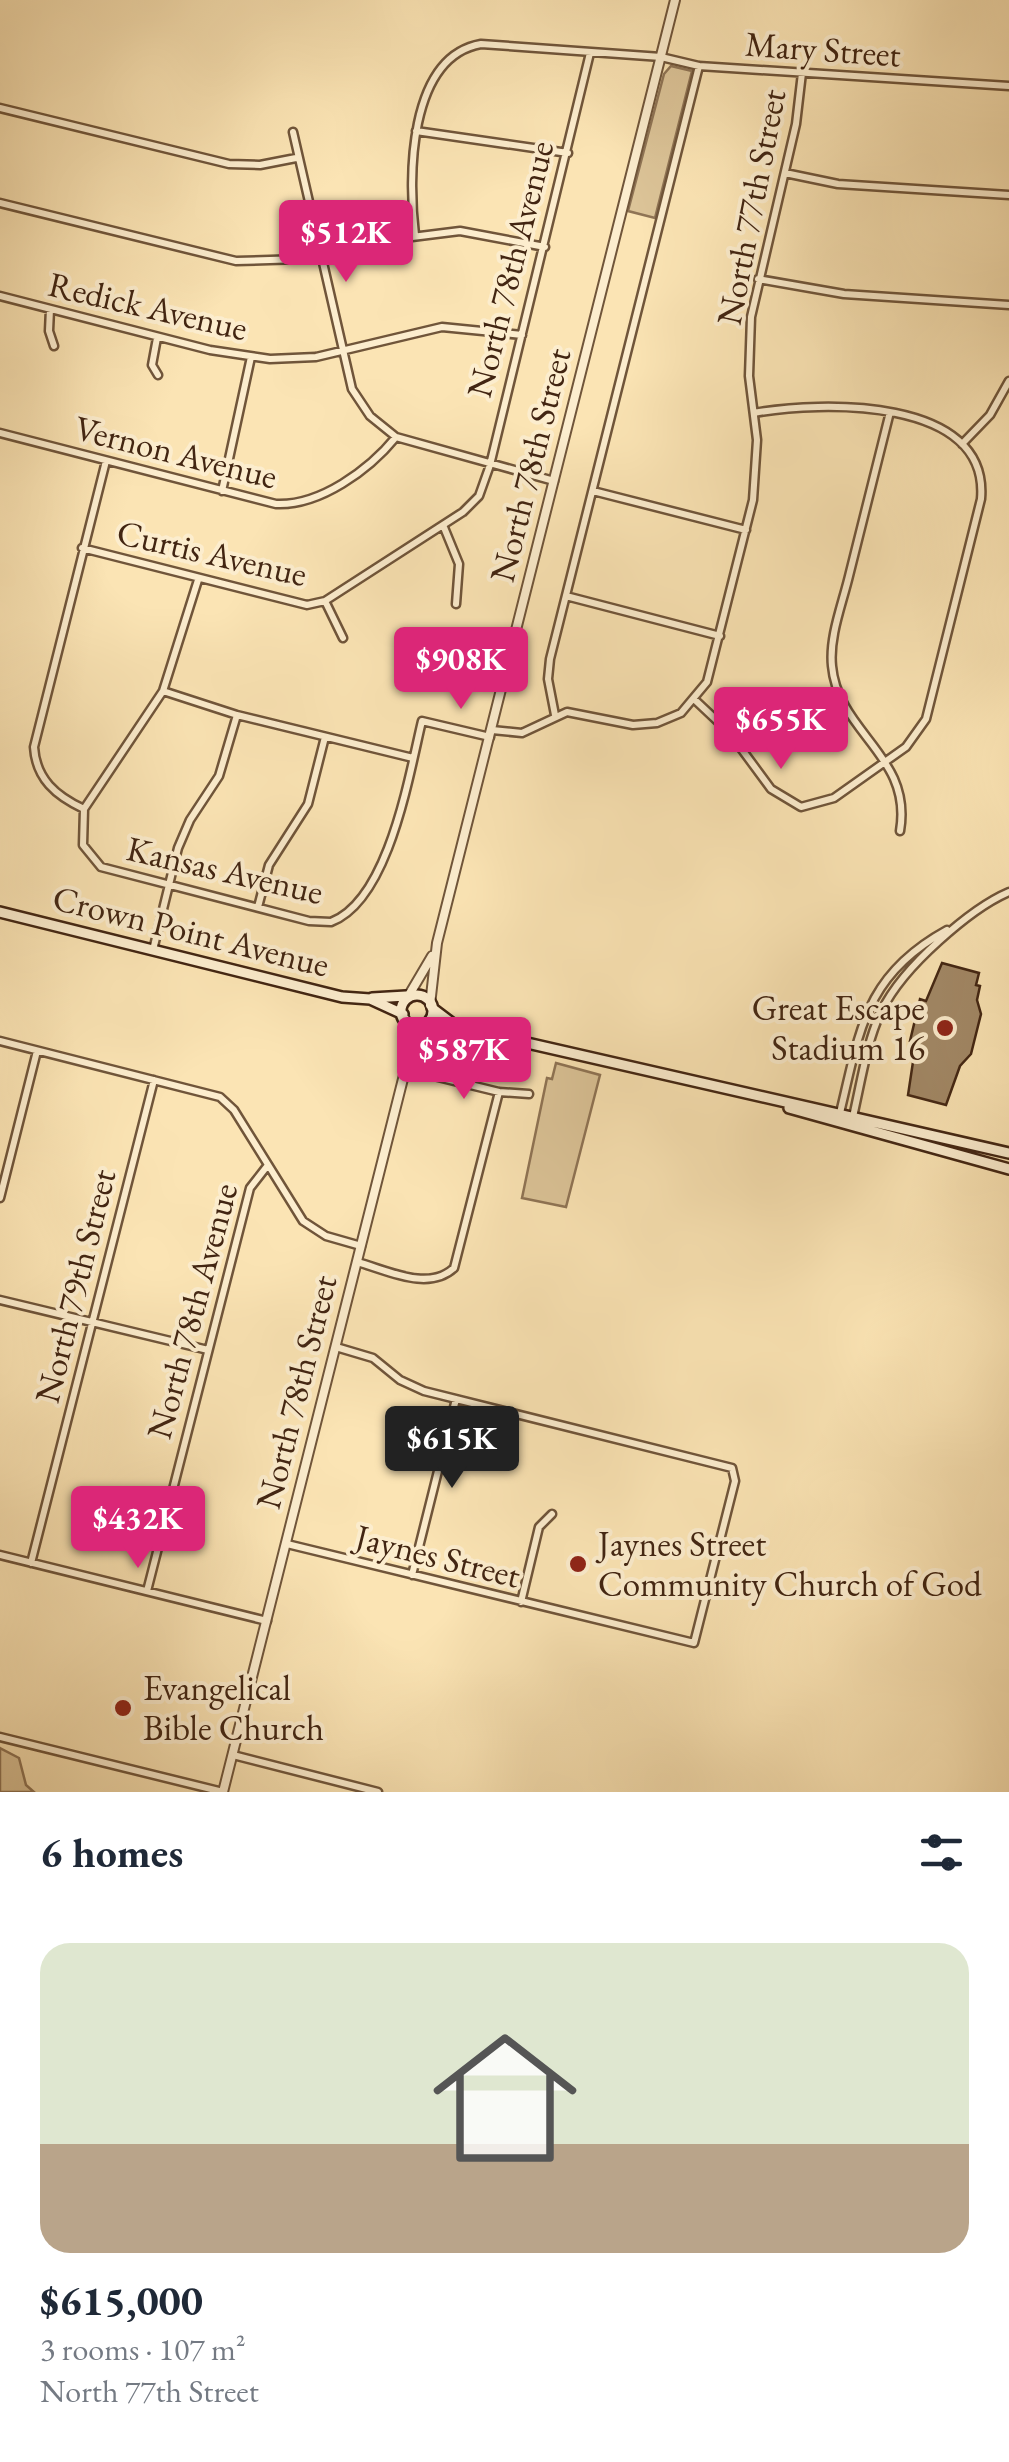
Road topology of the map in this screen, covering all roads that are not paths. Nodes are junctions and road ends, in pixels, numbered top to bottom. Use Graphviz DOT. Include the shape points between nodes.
graph roads {
  1 [pos="675,0"];
  2 [pos="590,53"];
  3 [pos="661,57"];
  4 [pos="699,66"];
  5 [pos="802,73"];
  6 [pos="1009,86"];
  7 [pos="0,108"];
  8 [pos="416,131"];
  9 [pos="293,132"];
  10 [pos="568,153"];
  11 [pos="296,158"];
  12 [pos="785,173"];
  13 [pos="1009,195"];
  14 [pos="0,203"];
  15 [pos="415,234"];
  16 [pos="545,247"];
  17 [pos="320,254"];
  18 [pos="758,279"];
  19 [pos="0,296"];
  20 [pos="1009,305"];
  21 [pos="50,310"];
  22 [pos="522,335"];
  23 [pos="158,338"];
  24 [pos="54,346"];
  25 [pos="342,350"];
  26 [pos="250,357"];
  27 [pos="158,374"];
  28 [pos="1009,381"];
  29 [pos="890,412"];
  30 [pos="754,413"];
  31 [pos="0,432"];
  32 [pos="396,437"];
  33 [pos="962,444"];
  34 [pos="106,460"];
  35 [pos="490,465"];
  36 [pos="554,481"];
  37 [pos="222,490"];
  38 [pos="593,491"];
  39 [pos="479,496"];
  40 [pos="443,525"];
  41 [pos="746,530"];
  42 [pos="82,548"];
  43 [pos="198,580"];
  44 [pos="566,596"];
  45 [pos="325,601"];
  46 [pos="456,604"];
  47 [pos="720,636"];
  48 [pos="343,638"];
  49 [pos="163,691"];
  50 [pos="695,700"];
  51 [pos="237,715"];
  52 [pos="555,715"];
  53 [pos="491,734"];
  54 [pos="325,737"];
  55 [pos="413,758"];
  56 [pos="886,761"];
  57 [pos="84,809"];
  58 [pos="900,831"];
  59 [pos="169,886"];
  60 [pos="1009,892"];
  61 [pos="258,907"];
  62 [pos="0,912"];
  63 [pos="958,925"];
  64 [pos="437,943"];
  65 [pos="153,950"];
  66 [pos="878,987"];
  67 [pos="888,993"];
  68 [pos="407,996"];
  69 [pos="370,999"];
  70 [pos="431,1007"];
  71 [pos="404,1017"];
  72 [pos="423,1026"];
  73 [pos="457,1027"];
  74 [pos="0,1041"];
  75 [pos="37,1051"];
  76 [pos="406,1066"];
  77 [pos="154,1080"];
  78 [pos="499,1092"];
  79 [pos="529,1094"];
  80 [pos="782,1104"];
  81 [pos="840,1112"];
  82 [pos="853,1115"];
  83 [pos="838,1124"];
  84 [pos="850,1128"];
  85 [pos="1009,1154"];
  86 [pos="268,1165"];
  87 [pos="1009,1169"];
  88 [pos="0,1198"];
  89 [pos="361,1246"];
  90 [pos="357,1262"];
  91 [pos="0,1300"];
  92 [pos="92,1322"];
  93 [pos="336,1347"];
  94 [pos="208,1350"];
  95 [pos="456,1399"];
  96 [pos="552,1514"];
  97 [pos="286,1544"];
  98 [pos="0,1555"];
  99 [pos="31,1563"];
  100 [pos="412,1575"];
  101 [pos="148,1591"];
  102 [pos="521,1602"];
  103 [pos="267,1621"];
  104 [pos="0,1737"];
  105 [pos="233,1756"];
  106 [pos="223,1792"];
  107 [pos="378,1792"];
  1 -- 3 [label="street, North 78th Street"];
  2 -- 3 [label="street, Mary Street"];
  2 -- 8 [label="street, Mary Street" via="481,44 458,52 437,76"];
  2 -- 10 [label="street, North 78th Avenue"];
  3 -- 4 [label="street, Mary Street"];
  3 -- 36 [label="street, North 78th Street"];
  4 -- 5 [label="street, Mary Street"];
  4 -- 38 [label="street, North 78th Street"];
  5 -- 6 [label="street, Mary Street"];
  5 -- 12 [label="street, North 77th Street"];
  7 -- 11 [label="street" via="229,164"];
  8 -- 10 [label="street"];
  8 -- 15 [label="street" via="410,173"];
  9 -- 11 [label="street"];
  10 -- 16 [label="street, North 78th Avenue"];
  11 -- 17 [label="street"];
  12 -- 13 [label="street" via="838,184"];
  12 -- 18 [label="street, North 77th Street"];
  14 -- 17 [label="street" via="236,260"];
  15 -- 16 [label="street" via="481,233"];
  15 -- 17 [label="street"];
  16 -- 22 [label="street, North 78th Avenue"];
  17 -- 25 [label="street"];
  18 -- 20 [label="street" via="844,294"];
  18 -- 30 [label="street, North 77th Street" via="748,348"];
  19 -- 21 [label="street, Redick Avenue"];
  21 -- 23 [label="street, Redick Avenue"];
  21 -- 24 [label="street"];
  22 -- 25 [label="street, Redick Avenue" via="442,327"];
  22 -- 35 [label="street, North 78th Avenue"];
  23 -- 26 [label="street, Redick Avenue"];
  23 -- 27 [label="street" via="152,365"];
  25 -- 26 [label="street, Redick Avenue" via="316,357"];
  25 -- 32 [label="street" via="362,404"];
  26 -- 37 [label="street"];
  28 -- 33 [label="street" via="990,415"];
  29 -- 30 [label="street" via="830,404"];
  29 -- 33 [label="street"];
  29 -- 56 [label="street" via="832,647 840,697"];
  30 -- 41 [label="street, North 77th Street" via="756,470"];
  31 -- 34 [label="street, Vernon Avenue"];
  32 -- 35 [label="street"];
  32 -- 37 [label="street, Vernon Avenue" via="367,465 302,503 271,504"];
  33 -- 56 [label="street" via="979,470 981,499 926,719 913,740"];
  34 -- 37 [label="street, Vernon Avenue"];
  34 -- 42 [label="street"];
  35 -- 36 [label="street"];
  35 -- 39 [label="street, North 78th Avenue"];
  36 -- 53 [label="street, North 78th Street"];
  38 -- 41 [label="street"];
  38 -- 44 [label="street, North 78th Street"];
  39 -- 40 [label="street, Curtis Avenue"];
  40 -- 45 [label="street, Curtis Avenue"];
  40 -- 46 [label="street" via="459,564"];
  41 -- 47 [label="street, North 77th Street"];
  42 -- 43 [label="street, Curtis Avenue"];
  42 -- 57 [label="street, Kansas Avenue" via="34,747 41,775"];
  43 -- 45 [label="street, Curtis Avenue" via="298,605"];
  43 -- 49 [label="street"];
  44 -- 47 [label="street"];
  44 -- 52 [label="street, North 78th Street" via="548,670"];
  45 -- 48 [label="street"];
  47 -- 50 [label="street, North 77th Street"];
  49 -- 51 [label="street"];
  49 -- 57 [label="street"];
  50 -- 52 [label="street" via="671,719 641,725 573,712"];
  50 -- 56 [label="street" via="729,732 771,789 793,805 822,805"];
  51 -- 54 [label="street"];
  51 -- 59 [label="street" via="222,769 185,830"];
  52 -- 53 [label="street" via="522,733"];
  53 -- 55 [label="street" via="422,721"];
  53 -- 64 [label="street, North 78th Street"];
  54 -- 55 [label="street"];
  54 -- 61 [label="street" via="308,804 269,866"];
  55 -- 61 [label="street, Kansas Avenue" via="395,829 354,904 338,919 319,922"];
  56 -- 58 [label="street" via="902,793"];
  57 -- 59 [label="street, Kansas Avenue" via="83,845 101,867"];
  59 -- 61 [label="street, Kansas Avenue"];
  59 -- 65 [label="street"];
  60 -- 63 [label="street"];
  62 -- 65 [label="main road, Crown Point Avenue"];
  63 -- 66 [label="street" via="902,960"];
  63 -- 67 [label="street"];
  64 -- 68 [label="street"];
  64 -- 70 [label="street"];
  65 -- 69 [label="main road, Crown Point Avenue"];
  66 -- 67 [label="street"];
  66 -- 81 [label="street"];
  67 -- 82 [label="street"];
  68 -- 69 [label="main road, Crown Point Avenue"];
  68 -- 70 [label="main road" via="420,996"];
  68 -- 71 [label="main road"];
  69 -- 71 [label="main road, Crown Point Avenue"];
  70 -- 72 [label="main road"];
  70 -- 73 [label="main road"];
  71 -- 72 [label="main road, Crown Point Avenue"];
  71 -- 76 [label="street"];
  72 -- 73 [label="main road"];
  72 -- 76 [label="street"];
  73 -- 80 [label="main road"];
  74 -- 75 [label="street"];
  75 -- 77 [label="street"];
  75 -- 88 [label="street"];
  76 -- 78 [label="street"];
  76 -- 89 [label="street, North 78th Street"];
  77 -- 86 [label="street" via="227,1102"];
  77 -- 92 [label="street, North 79th Street"];
  78 -- 79 [label="street"];
  78 -- 90 [label="street" via="454,1268 443,1278 424,1280"];
  80 -- 81 [label="main road"];
  80 -- 83 [label="main road"];
  81 -- 82 [label="main road"];
  81 -- 83 [label="street"];
  82 -- 84 [label="street"];
  82 -- 85 [label="main road"];
  83 -- 84 [label="main road"];
  84 -- 87 [label="main road"];
  86 -- 89 [label="street" via="308,1226"];
  86 -- 94 [label="street, North 78th Avenue" via="250,1188"];
  89 -- 90 [label="street, North 78th Street"];
  90 -- 93 [label="street, North 78th Street"];
  91 -- 92 [label="street"];
  92 -- 94 [label="street"];
  92 -- 99 [label="street, North 79th Street"];
  93 -- 95 [label="street" via="373,1358 409,1385"];
  93 -- 97 [label="street, North 78th Street"];
  94 -- 101 [label="street, North 78th Avenue"];
  95 -- 100 [label="street"];
  95 -- 102 [label="street, Jaynes Street" via="735,1472 694,1643"];
  96 -- 102 [label="street" via="539,1526"];
  97 -- 100 [label="street, Jaynes Street"];
  97 -- 103 [label="street, North 78th Street"];
  98 -- 99 [label="street"];
  99 -- 101 [label="street"];
  100 -- 102 [label="street, Jaynes Street"];
  101 -- 103 [label="street"];
  103 -- 105 [label="street, North 78th Street"];
  104 -- 106 [label="street"];
  105 -- 106 [label="street, North 78th Street"];
  105 -- 107 [label="street"];
}
